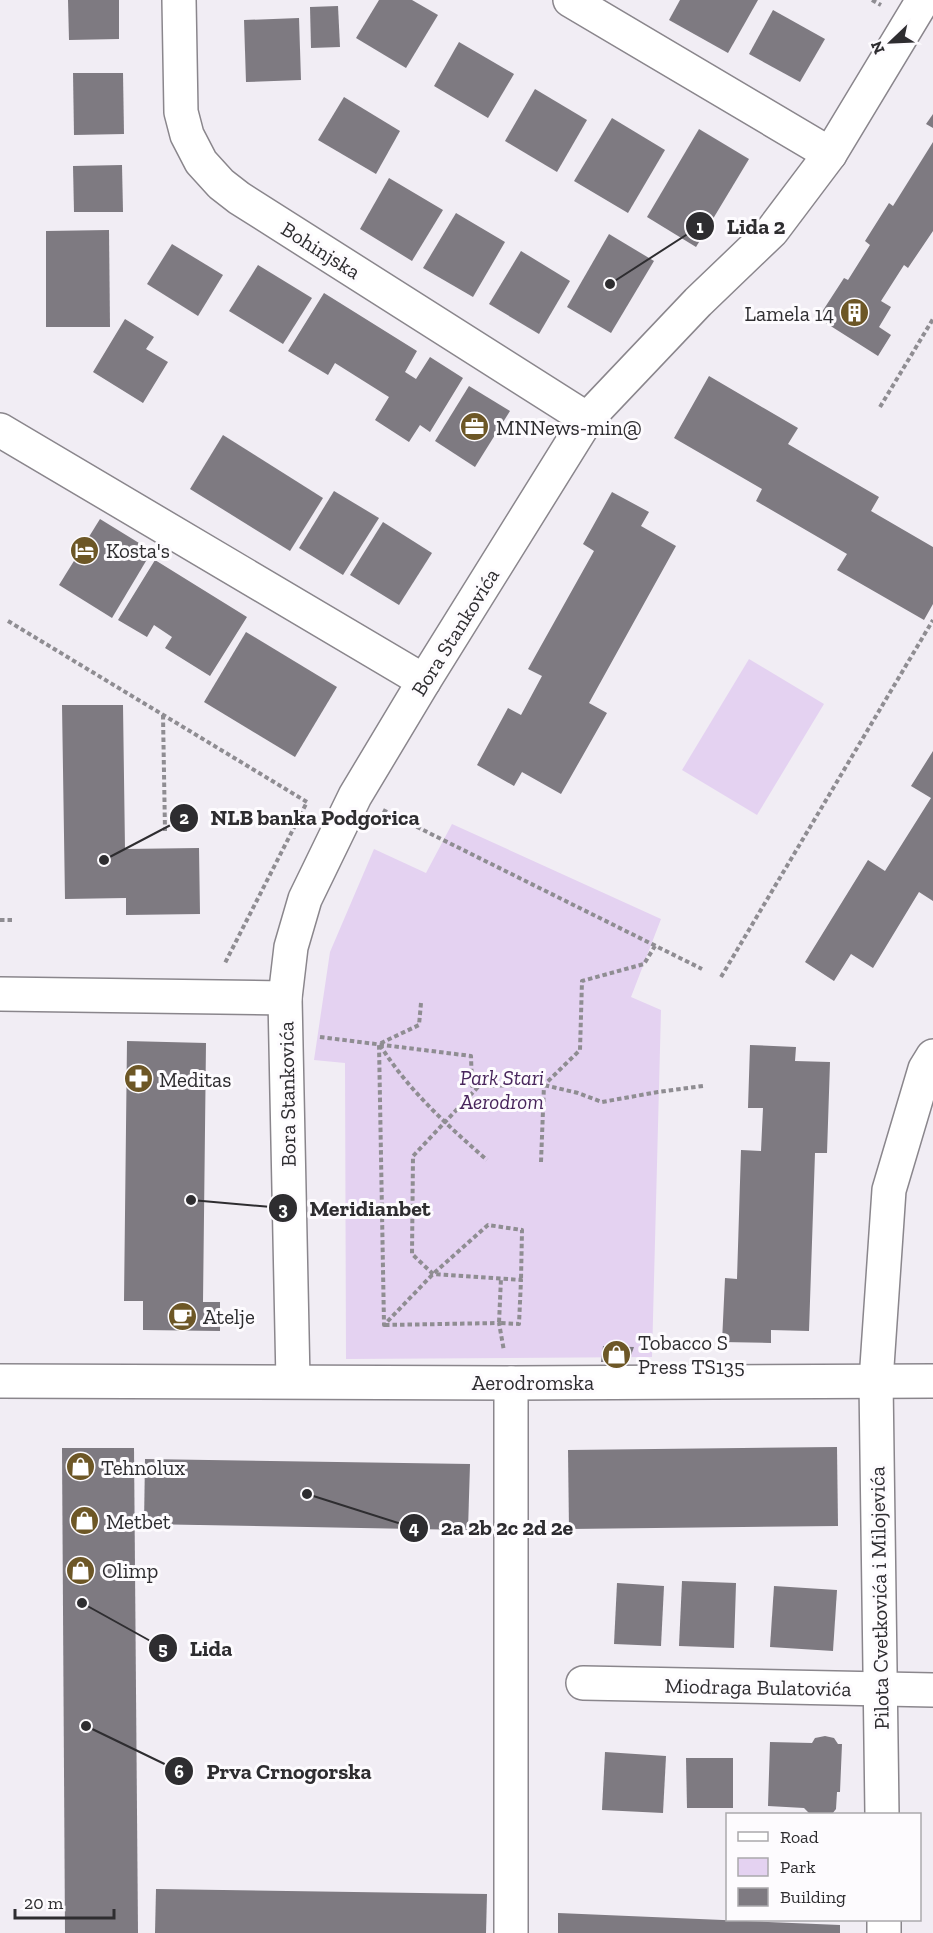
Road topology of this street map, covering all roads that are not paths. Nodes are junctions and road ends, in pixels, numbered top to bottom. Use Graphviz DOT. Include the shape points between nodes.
graph roads {
  1 [pos="179,0"];
  2 [pos="570,0"];
  3 [pos="923,0"];
  4 [pos="830,154"];
  5 [pos="587,419"];
  6 [pos="0,430"];
  7 [pos="424,681"];
  8 [pos="0,994"];
  9 [pos="285,998"];
  10 [pos="933,1056"];
  11 [pos="0,1381"];
  12 [pos="293,1381"];
  13 [pos="876,1381"];
  14 [pos="933,1381"];
  15 [pos="511,1383"];
  16 [pos="583,1683"];
  17 [pos="881,1690"];
  18 [pos="933,1690"];
  19 [pos="882,1813"];
  20 [pos="512,1933"];
  1 -- 5 [label="street, Bohinjska" via="181,112 201,162 221,184"];
  2 -- 4 [label="street"];
  3 -- 4 [label="street, Bora Stankovića"];
  4 -- 5 [label="street, Bora Stankovića" via="772,231"];
  5 -- 7 [label="street, Bora Stankovića"];
  6 -- 7 [label="street"];
  7 -- 9 [label="street, Bora Stankovića" via="355,796 305,899 291,947"];
  8 -- 9 [label="street"];
  9 -- 12 [label="street, Bora Stankovića"];
  10 -- 13 [label="street" via="925,1069 889,1190"];
  11 -- 12 [label="street, Aerodromska"];
  12 -- 15 [label="street, Aerodromska"];
  13 -- 14 [label="street, Aerodromska"];
  13 -- 15 [label="street, Aerodromska"];
  13 -- 17 [label="street, Pilota Cvetkovića i Milojevića"];
  15 -- 20 [label="street"];
  16 -- 17 [label="street, Miodraga Bulatovića"];
  17 -- 18 [label="street, Miodraga Bulatovića"];
  17 -- 19 [label="street, Pilota Cvetkovića i Milojevića"];
}
